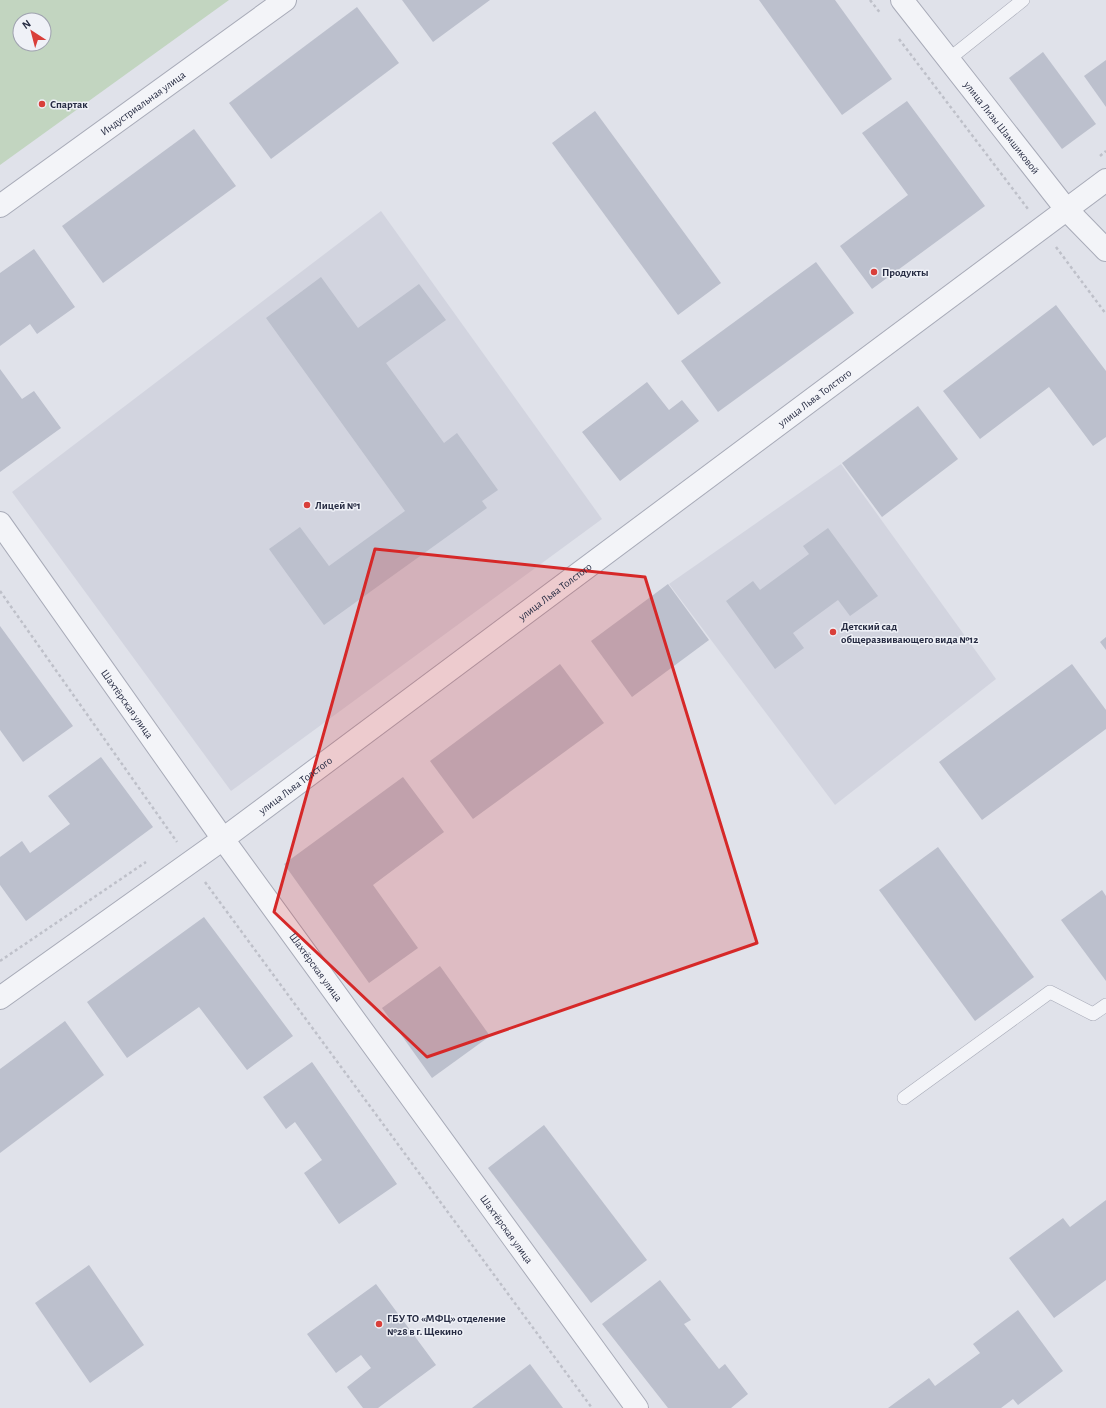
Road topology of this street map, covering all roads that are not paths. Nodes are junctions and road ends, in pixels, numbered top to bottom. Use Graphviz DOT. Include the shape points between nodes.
graph roads {
  1 [pos="285,0"];
  2 [pos="902,0"];
  3 [pos="1023,0"];
  4 [pos="949,59"];
  5 [pos="1106,180"];
  6 [pos="0,206"];
  7 [pos="1066,210"];
  8 [pos="1106,250"];
  9 [pos="0,523"];
  10 [pos="223,838"];
  11 [pos="0,998"];
  12 [pos="1106,1005"];
  13 [pos="904,1098"];
  14 [pos="637,1408"];
  1 -- 6 [label="street, Индустриальная улица"];
  2 -- 4 [label="street, улица Лизы Шамшиковой"];
  3 -- 4 [label="lane"];
  4 -- 7 [label="street, улица Лизы Шамшиковой"];
  5 -- 7 [label="street, улица Льва Толстого"];
  7 -- 8 [label="street, улица Лизы Шамшиковой"];
  7 -- 10 [label="street, улица Льва Толстого"];
  9 -- 10 [label="street, Шахтёрская улица"];
  10 -- 11 [label="street, улица Льва Толстого"];
  10 -- 14 [label="street, Шахтёрская улица"];
  12 -- 13 [label="lane" via="1093,1014 1050,992"];
}
